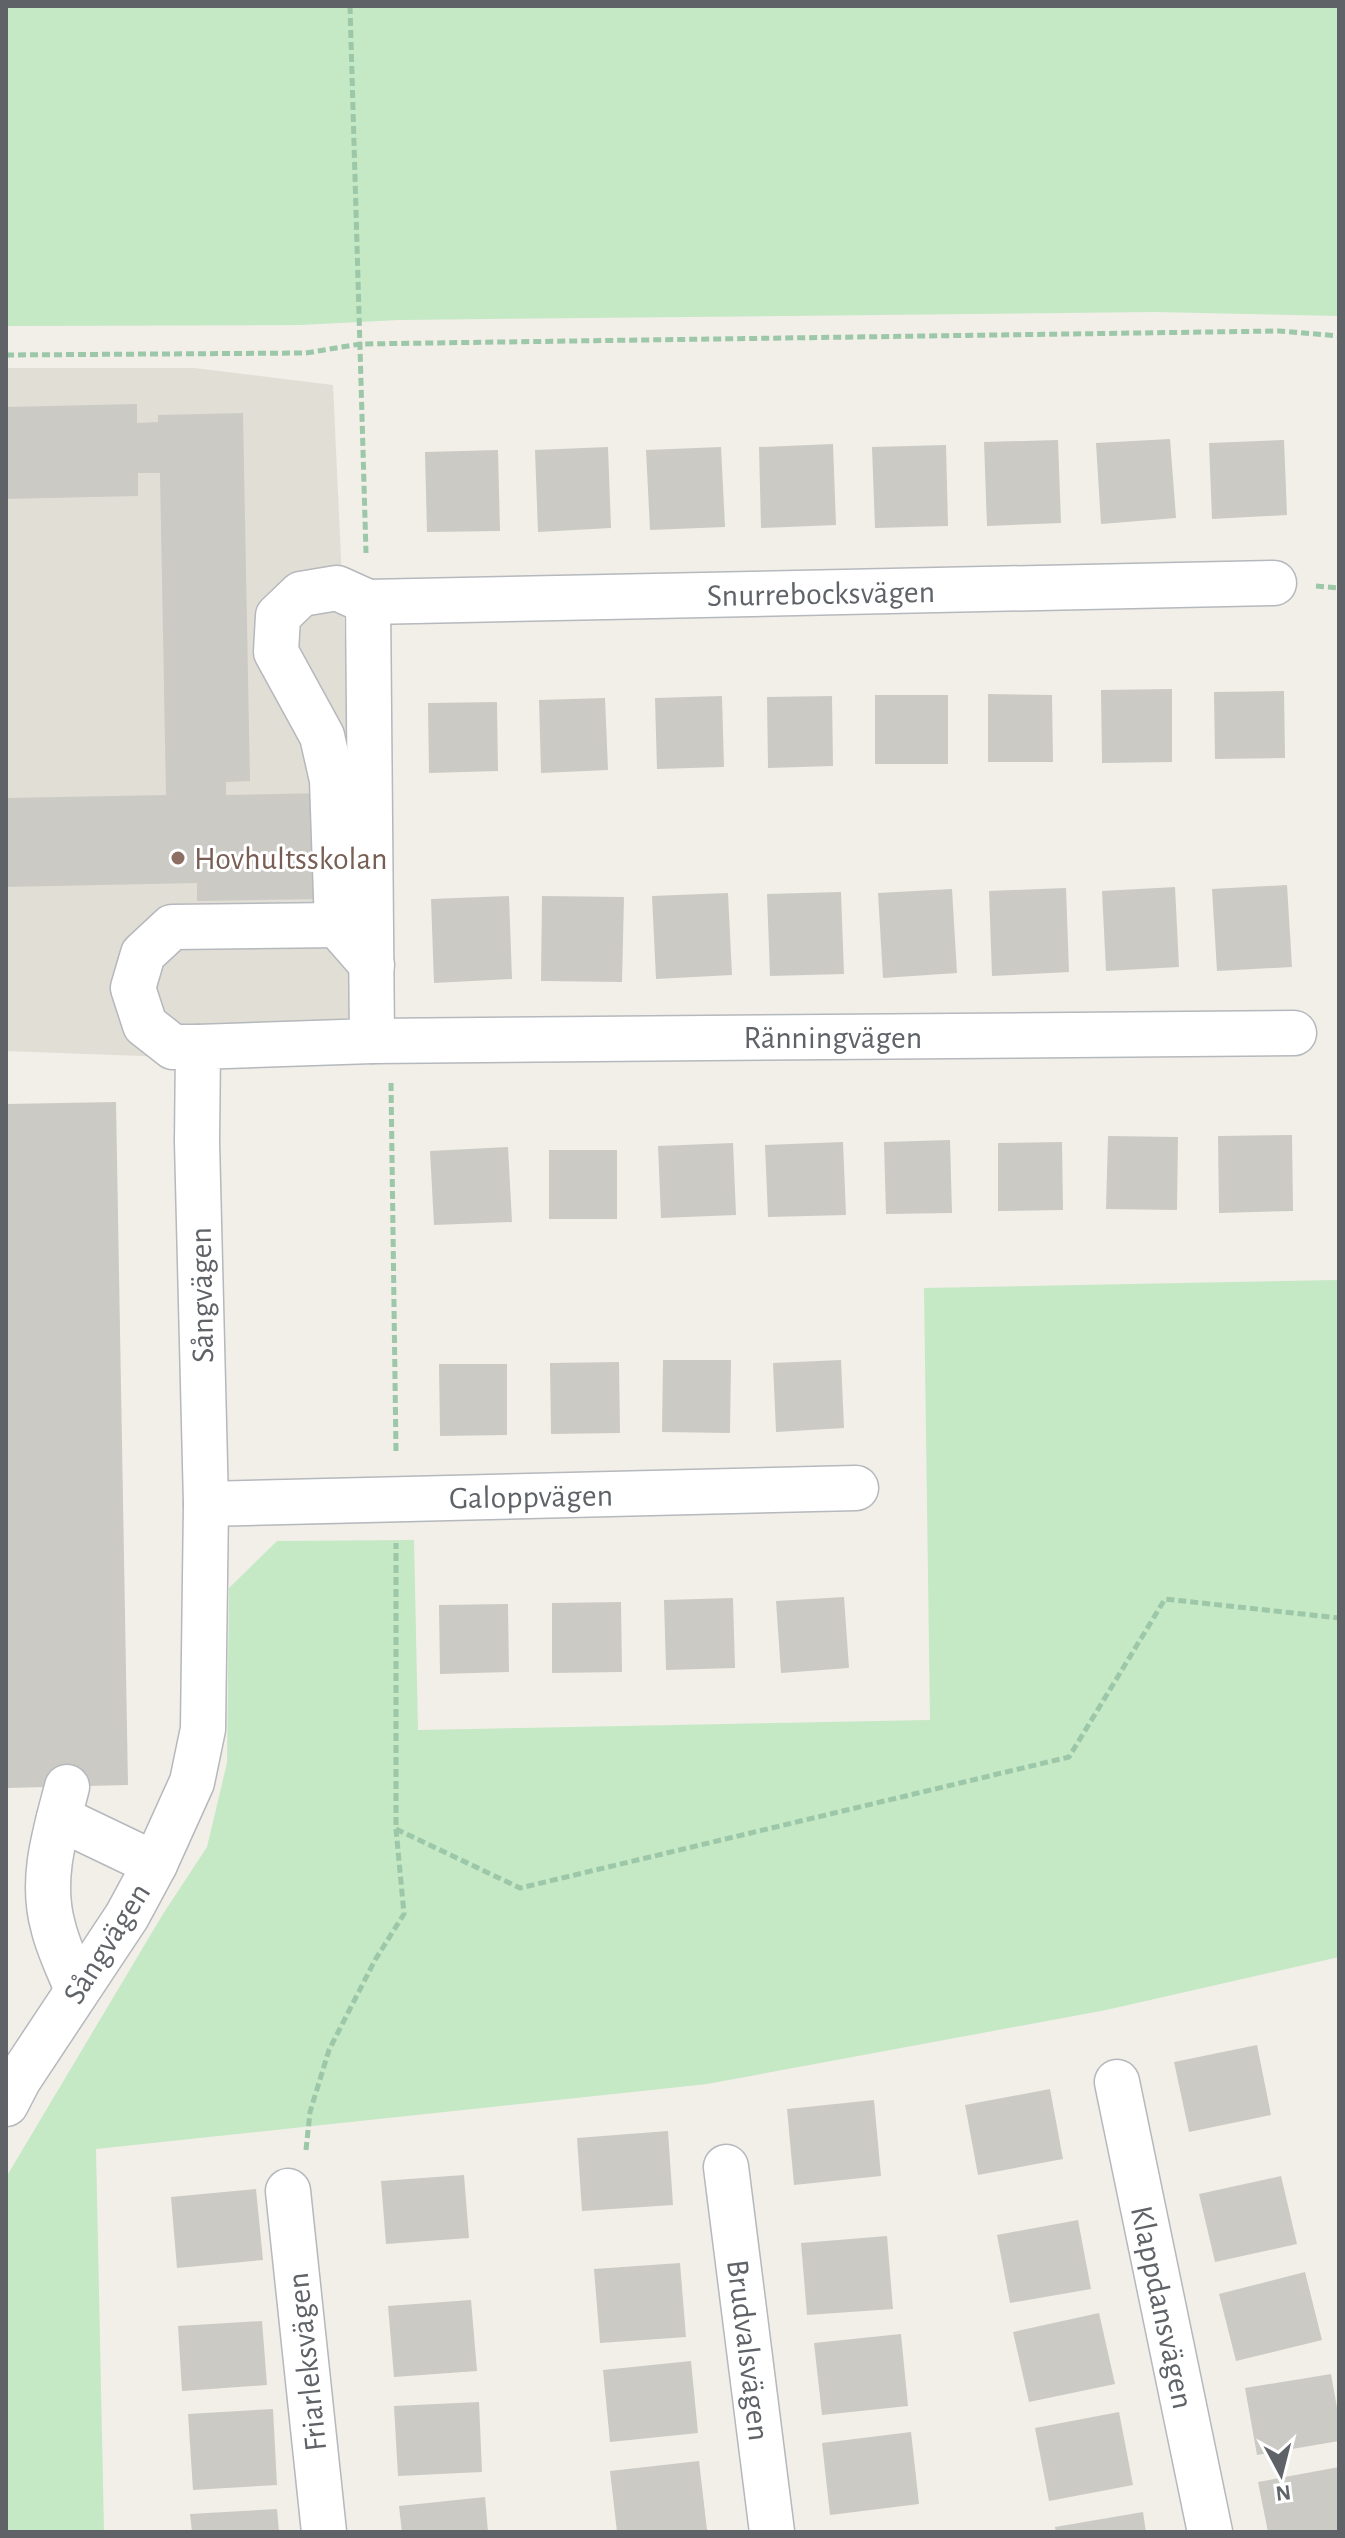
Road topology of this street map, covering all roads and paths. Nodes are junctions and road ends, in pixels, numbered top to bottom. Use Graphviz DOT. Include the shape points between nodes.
graph roads {
  1 [pos="350,6"];
  2 [pos="1339,336"];
  3 [pos="360,344"];
  4 [pos="6,355"];
  5 [pos="1274,583"];
  6 [pos="368,602"];
  7 [pos="337,925"];
  8 [pos="372,965"];
  9 [pos="1294,1033"];
  10 [pos="382,1041"];
  11 [pos="198,1047"];
  12 [pos="856,1488"];
  13 [pos="398,1499"];
  14 [pos="206,1504"];
  15 [pos="1339,1618"];
  16 [pos="396,1829"];
  17 [pos="155,1864"];
  18 [pos="77,1990"];
  19 [pos="1117,2082"];
  20 [pos="6,2104"];
  21 [pos="726,2167"];
  22 [pos="288,2191"];
  23 [pos="324,2532"];
  24 [pos="772,2532"];
  25 [pos="1210,2532"];
  1 -- 3 [label="path"];
  2 -- 3 [label="path" via="1279,331"];
  3 -- 4 [label="path" via="306,353"];
  3 -- 6 [label="path"];
  5 -- 6 [label="street, Snurrebocksvägen"];
  6 -- 7 [label="street" via="337,588 301,594 278,616 276,652 322,736 332,780"];
  6 -- 8 [label="street"];
  7 -- 8 [label="street"];
  7 -- 11 [label="street" via="172,927 143,954 133,988 145,1025 173,1047"];
  8 -- 10 [label="street"];
  9 -- 10 [label="street, Ränningvägen"];
  10 -- 11 [label="street"];
  10 -- 13 [label="path"];
  11 -- 14 [label="street, Sångvägen"];
  12 -- 13 [label="street, Galoppvägen"];
  13 -- 14 [label="street, Galoppvägen"];
  13 -- 16 [label="path"];
  14 -- 17 [label="street, Sångvägen" via="203,1729 192,1782"];
  15 -- 16 [label="path" via="1165,1599 1069,1757 520,1888"];
  16 -- 22 [label="path" via="404,1914 329,2050 310,2112 305,2157"];
  17 -- 18 [label="street, Sångvägen"];
  17 -- 18 [label="street" via="63,1802 48,1870 49,1909"];
  18 -- 20 [label="street, Sångvägen"];
  19 -- 25 [label="street, Klappdansvägen"];
  21 -- 24 [label="street, Brudvalsvägen"];
  22 -- 23 [label="street, Friarleksvägen"];
}
